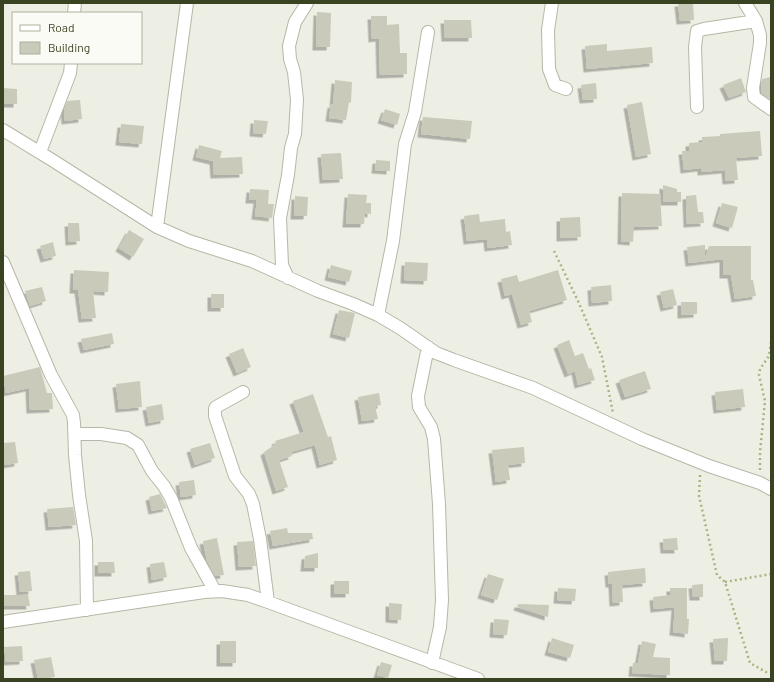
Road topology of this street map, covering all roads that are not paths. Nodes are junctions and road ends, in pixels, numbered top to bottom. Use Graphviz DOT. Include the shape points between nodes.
graph roads {
  1 [pos="187,3"];
  2 [pos="307,3"];
  3 [pos="552,3"];
  4 [pos="745,3"];
  5 [pos="756,21"];
  6 [pos="428,32"];
  7 [pos="71,64"];
  8 [pos="566,89"];
  9 [pos="697,107"];
  10 [pos="771,109"];
  11 [pos="3,130"];
  12 [pos="40,152"];
  13 [pos="157,227"];
  14 [pos="3,262"];
  15 [pos="288,278"];
  16 [pos="378,315"];
  17 [pos="428,347"];
  18 [pos="243,392"];
  19 [pos="75,434"];
  20 [pos="771,489"];
  21 [pos="215,591"];
  22 [pos="268,602"];
  23 [pos="87,610"];
  24 [pos="3,622"];
  25 [pos="432,663"];
  26 [pos="478,679"];
  1 -- 13 [label="street"];
  2 -- 15 [label="street" via="295,22 289,46 297,100 295,134 280,218 282,265"];
  3 -- 8 [label="street" via="548,30 549,69 555,84"];
  4 -- 5 [label="street"];
  5 -- 9 [label="street" via="697,31"];
  5 -- 10 [label="street" via="760,44 753,88 754,97"];
  6 -- 16 [label="street" via="415,112 405,144 393,241"];
  7 -- 12 [label="street" via="70,73"];
  11 -- 12 [label="street"];
  12 -- 13 [label="street"];
  13 -- 15 [label="street" via="189,241 252,261"];
  14 -- 19 [label="street" via="51,375 73,415"];
  15 -- 16 [label="street"];
  16 -- 17 [label="street"];
  17 -- 20 [label="street" via="436,353 533,388 642,439"];
  17 -- 25 [label="street" via="418,396 419,407 431,427 434,438 442,600 440,627"];
  18 -- 22 [label="street" via="216,407 215,416 235,476 253,504"];
  19 -- 21 [label="street" via="127,438 138,445 171,498 191,548"];
  19 -- 23 [label="street" via="79,495 86,541"];
  21 -- 22 [label="street" via="248,595"];
  21 -- 23 [label="street"];
  22 -- 25 [label="street"];
  23 -- 24 [label="street"];
  25 -- 26 [label="street"];
}
